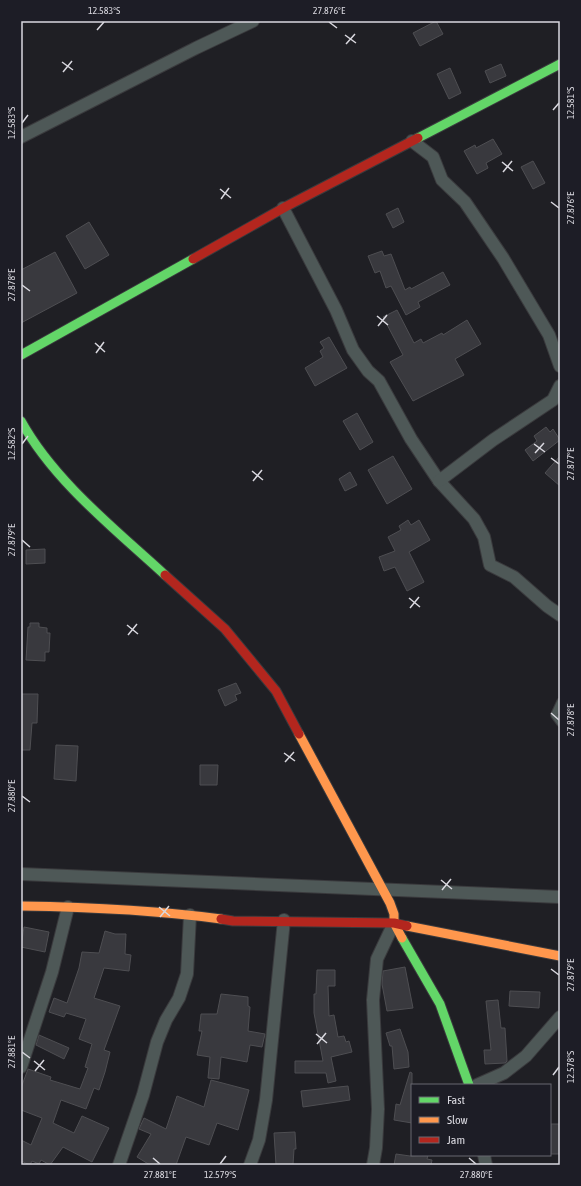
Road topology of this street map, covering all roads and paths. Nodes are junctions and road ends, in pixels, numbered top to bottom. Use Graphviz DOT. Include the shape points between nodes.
graph roads {
  1 [pos="253,21"];
  2 [pos="560,64"];
  3 [pos="21,137"];
  4 [pos="412,141"];
  5 [pos="283,208"];
  6 [pos="21,355"];
  7 [pos="560,366"];
  8 [pos="560,386"];
  9 [pos="21,421"];
  10 [pos="439,481"];
  11 [pos="560,615"];
  12 [pos="560,702"];
  13 [pos="560,723"];
  14 [pos="21,874"];
  15 [pos="382,890"];
  16 [pos="560,897"];
  17 [pos="21,906"];
  18 [pos="68,906"];
  19 [pos="190,915"];
  20 [pos="284,920"];
  21 [pos="394,923"];
  22 [pos="560,956"];
  23 [pos="560,1017"];
  24 [pos="21,1067"];
  25 [pos="469,1084"];
  26 [pos="480,1084"];
  27 [pos="119,1165"];
  28 [pos="250,1165"];
  29 [pos="373,1165"];
  1 -- 3 [label="street"];
  2 -- 4 [label="street"];
  4 -- 5 [label="street"];
  4 -- 7 [label="street" via="433,157 442,180 465,202 503,258 549,335"];
  5 -- 6 [label="street"];
  5 -- 10 [label="street" via="336,310 353,350 368,371 379,381 411,439"];
  8 -- 10 [label="street" via="552,400"];
  9 -- 15 [label="street" via="32,441 84,501 225,629 276,691"];
  10 -- 11 [label="street" via="474,519 484,537 490,565 514,577"];
  12 -- 13 [label="lane" via="554,715"];
  14 -- 15 [label="street"];
  15 -- 16 [label="street"];
  15 -- 21 [label="street" via="390,903"];
  17 -- 18 [label="street"];
  18 -- 19 [label="street"];
  18 -- 24 [label="street" via="52,972"];
  19 -- 20 [label="street" via="233,921"];
  19 -- 27 [label="street" via="187,974 179,998 157,1042 143,1095"];
  20 -- 21 [label="street"];
  20 -- 28 [label="street" via="266,1100 259,1140"];
  21 -- 22 [label="street"];
  21 -- 25 [label="street" via="440,1004"];
  21 -- 29 [label="street" via="377,959 373,1000 378,1109"];
  23 -- 26 [label="street" via="526,1056 504,1073"];
}
